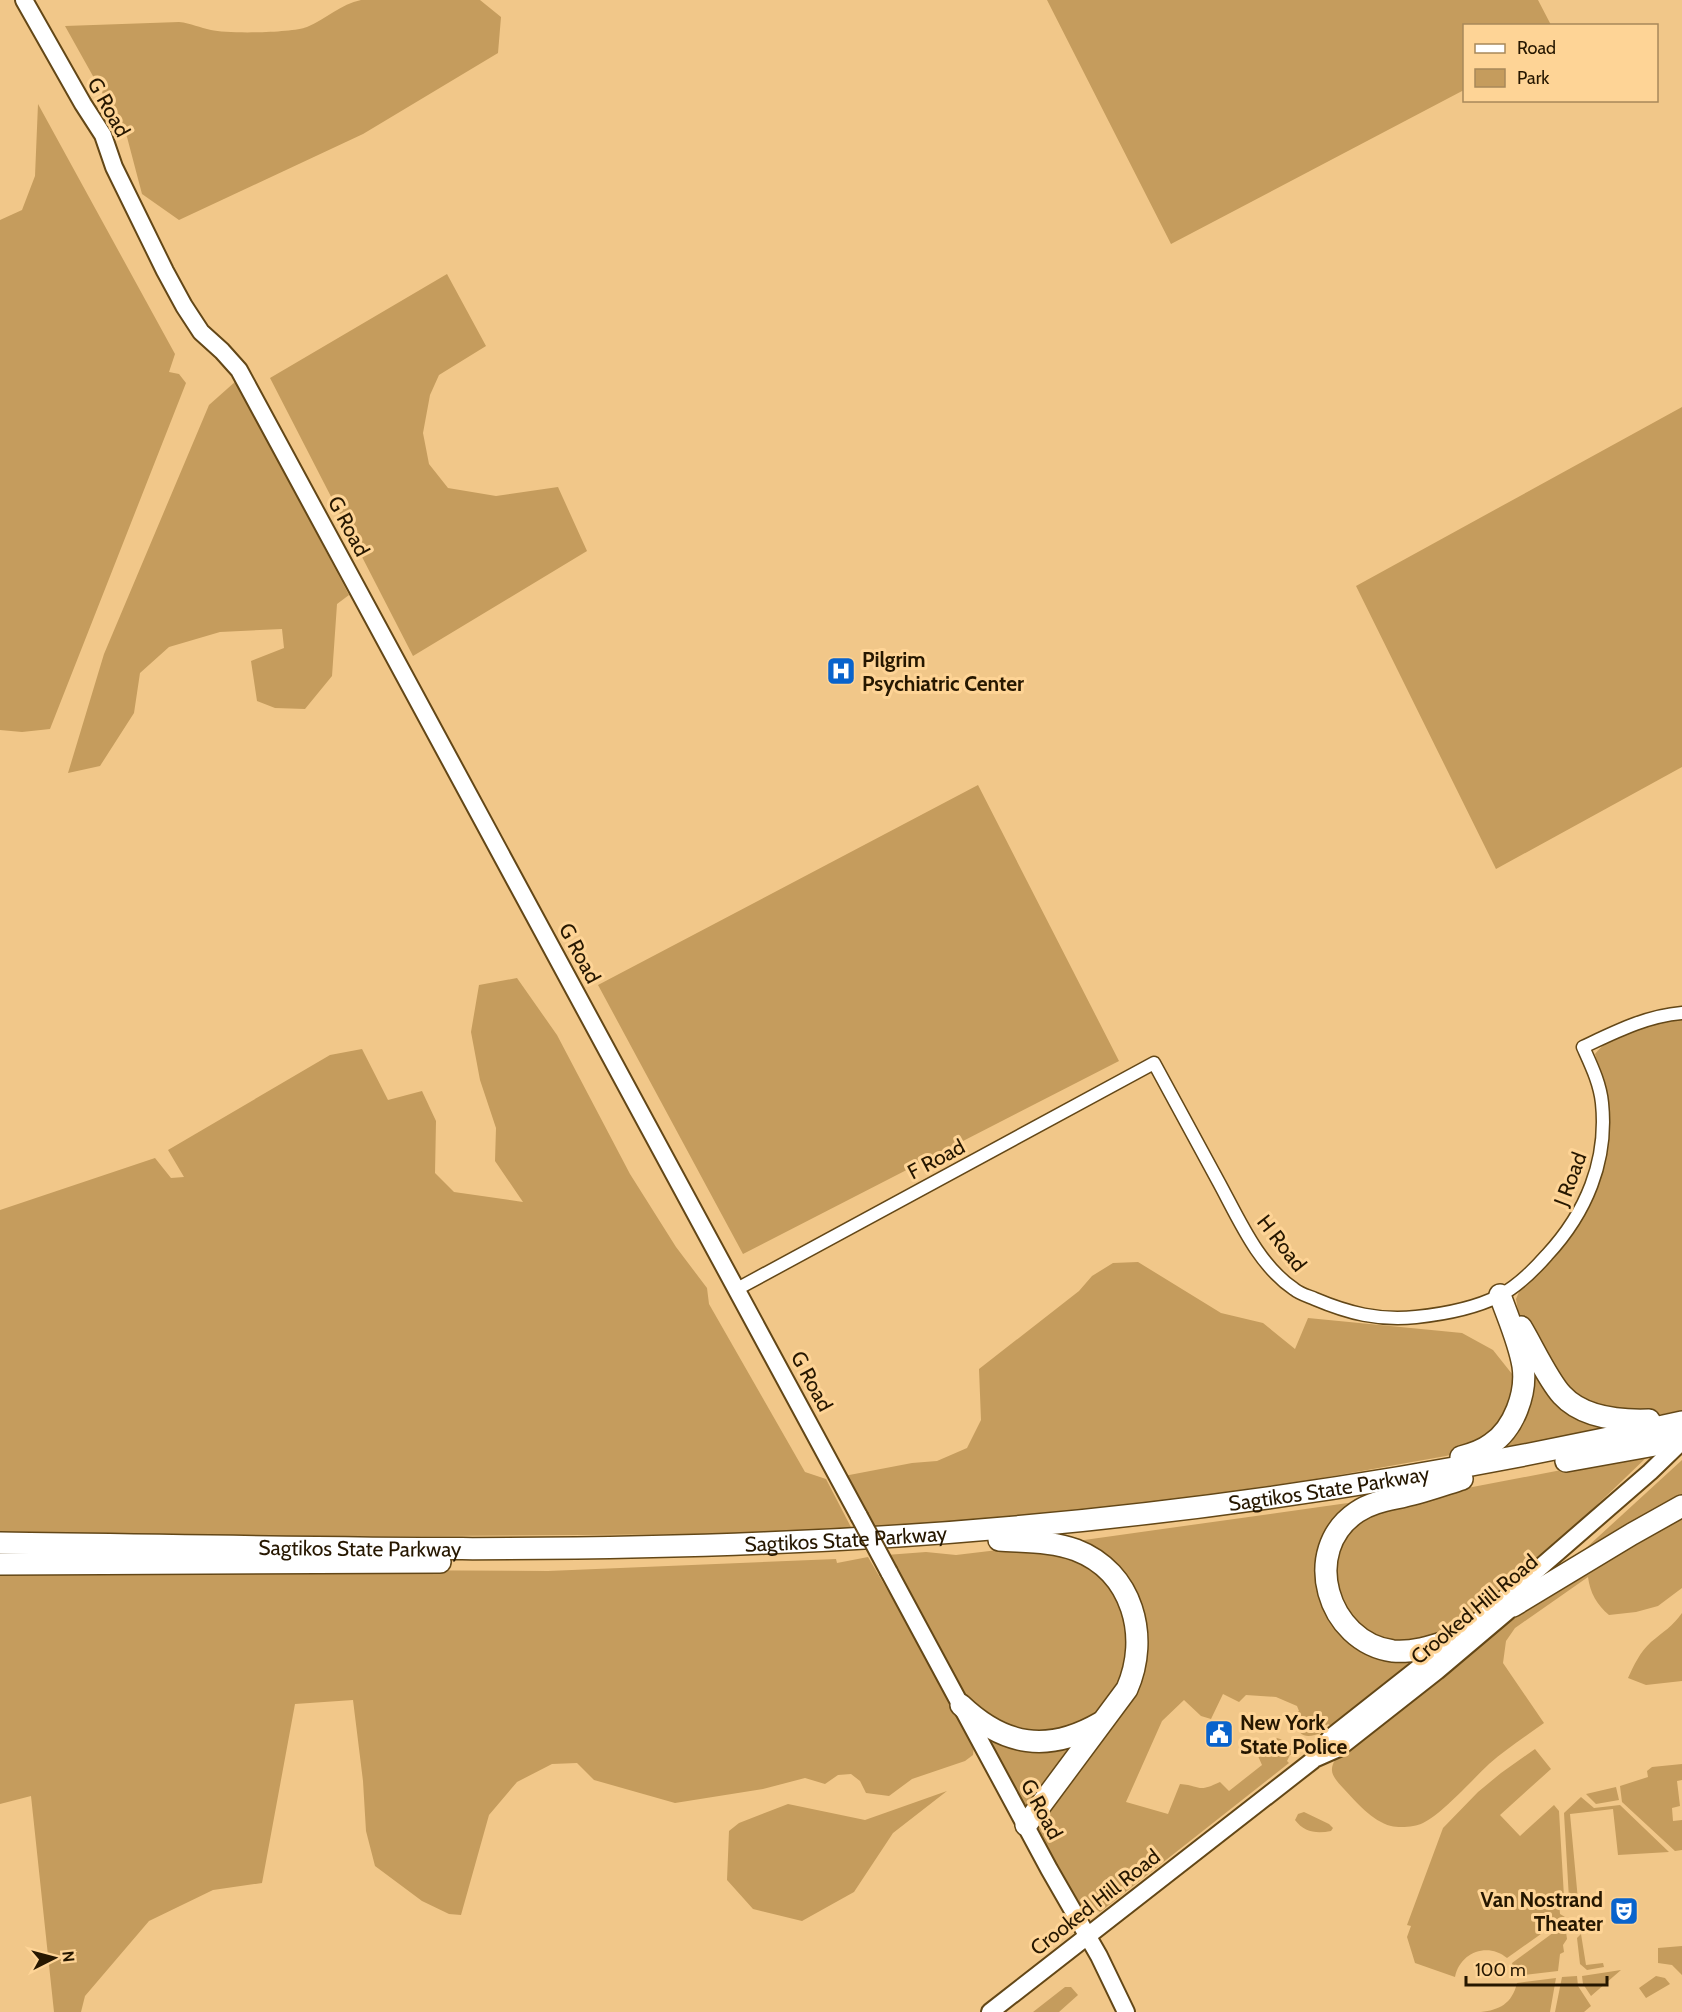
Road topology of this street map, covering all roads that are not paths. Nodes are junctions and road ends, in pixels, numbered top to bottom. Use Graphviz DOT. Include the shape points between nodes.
graph roads {
  1 [pos="24,0"];
  2 [pos="1682,1013"];
  3 [pos="1154,1063"];
  4 [pos="737,1289"];
  5 [pos="1500,1295"];
  6 [pos="1682,1417"];
  7 [pos="1682,1422"];
  8 [pos="1682,1440"];
  9 [pos="1650,1472"];
  10 [pos="1462,1479"];
  11 [pos="1335,1488"];
  12 [pos="1682,1506"];
  13 [pos="999,1540"];
  14 [pos="0,1544"];
  15 [pos="0,1564"];
  16 [pos="1513,1606"];
  17 [pos="1455,1639"];
  18 [pos="961,1705"];
  19 [pos="1106,1720"];
  20 [pos="1312,1761"];
  21 [pos="1026,1825"];
  22 [pos="1087,1937"];
  23 [pos="990,2012"];
  24 [pos="1126,2012"];
  1 -- 4 [label="street, G Road" via="103,135 119,178 184,306 201,332 239,370"];
  2 -- 5 [label="street, J Road" via="1621,1029 1583,1047 1602,1102 1602,1153 1597,1174 1574,1222 1558,1243 1522,1282"];
  3 -- 4 [label="street, F Road"];
  3 -- 5 [label="street, H Road" via="1245,1232 1277,1275 1295,1290 1337,1308 1384,1318 1450,1312"];
  4 -- 18 [label="street, G Road, bridge"];
  5 -- 6 [label="highway" via="1561,1394 1575,1405 1608,1418"];
  5 -- 11 [label="highway" via="1524,1368 1520,1402 1503,1432 1492,1444 1461,1458"];
  7 -- 11 [label="highway, Sagtikos State Parkway"];
  8 -- 9 [label="street, Crooked Hill Road"];
  8 -- 10 [label="highway, Sagtikos State Parkway"];
  9 -- 16 [label="street, Crooked Hill Road" via="1630,1498"];
  9 -- 17 [label="street, Crooked Hill Road"];
  10 -- 13 [label="highway, Sagtikos State Parkway" via="1259,1511"];
  10 -- 17 [label="highway" via="1356,1512 1336,1534 1326,1565 1327,1588 1334,1610 1365,1641 1384,1649 1404,1651"];
  11 -- 14 [label="highway, Sagtikos State Parkway" via="1065,1521 767,1543 584,1548"];
  12 -- 16 [label="highway"];
  13 -- 15 [label="highway, Sagtikos State Parkway" via="714,1558"];
  13 -- 19 [label="highway" via="1078,1551 1105,1569 1121,1588 1133,1612 1137,1653 1127,1689"];
  16 -- 20 [label="street, Crooked Hill Road" via="1339,1748"];
  17 -- 20 [label="street, Crooked Hill Road" via="1330,1737"];
  18 -- 19 [label="highway" via="985,1726 1028,1742 1070,1738"];
  18 -- 21 [label="street, G Road"];
  19 -- 21 [label="highway"];
  20 -- 22 [label="street, Crooked Hill Road"];
  21 -- 22 [label="street, G Road"];
  22 -- 23 [label="street, Crooked Hill Road"];
  22 -- 24 [label="street, G Road"];
}
